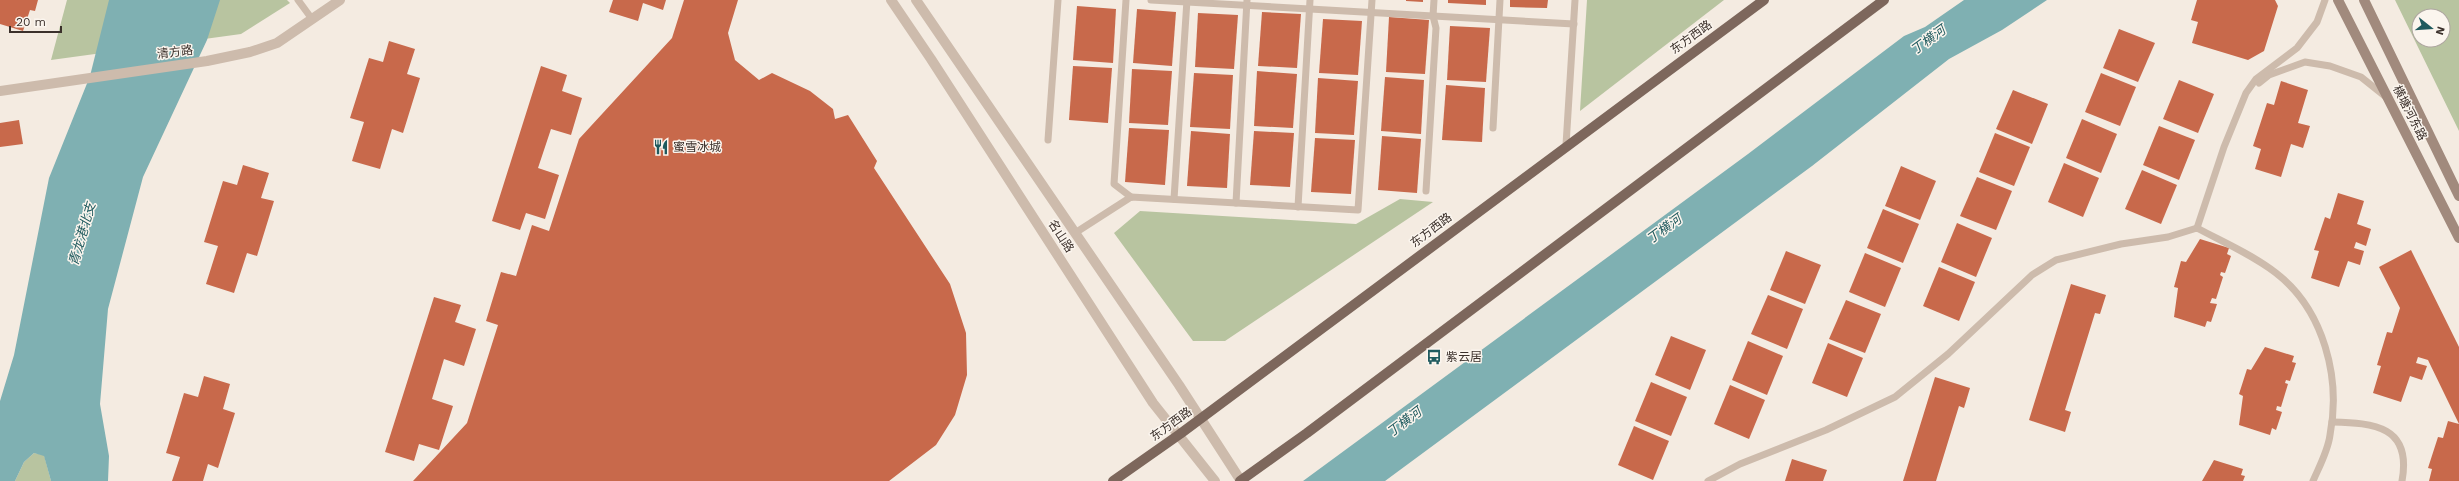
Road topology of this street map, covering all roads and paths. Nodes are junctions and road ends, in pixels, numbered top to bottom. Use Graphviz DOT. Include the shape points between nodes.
graph roads {
  1 [pos="298,0"];
  2 [pos="340,0"];
  3 [pos="891,0"];
  4 [pos="916,0"];
  5 [pos="1058,0"];
  6 [pos="1126,0"];
  7 [pos="1150,0"];
  8 [pos="1310,0"];
  9 [pos="1372,0"];
  10 [pos="1434,0"];
  11 [pos="1500,0"];
  12 [pos="1575,0"];
  13 [pos="1764,0"];
  14 [pos="1884,0"];
  15 [pos="2324,0"];
  16 [pos="2338,0"];
  17 [pos="2364,0"];
  18 [pos="1187,1"];
  19 [pos="1247,3"];
  20 [pos="1310,9"];
  21 [pos="1371,13"];
  22 [pos="1432,16"];
  23 [pos="312,20"];
  24 [pos="1499,20"];
  25 [pos="1574,24"];
  26 [pos="0,91"];
  27 [pos="2246,93"];
  28 [pos="2390,101"];
  29 [pos="1493,128"];
  30 [pos="1048,140"];
  31 [pos="1566,145"];
  32 [pos="1426,191"];
  33 [pos="2459,196"];
  34 [pos="1131,197"];
  35 [pos="1174,199"];
  36 [pos="1236,203"];
  37 [pos="1298,206"];
  38 [pos="2197,228"];
  39 [pos="1075,233"];
  40 [pos="2459,238"];
  41 [pos="1201,419"];
  42 [pos="2332,422"];
  43 [pos="1180,434"];
  44 [pos="1113,481"];
  45 [pos="1215,481"];
  46 [pos="1240,481"];
  47 [pos="1708,481"];
  48 [pos="2313,481"];
  49 [pos="2402,481"];
  1 -- 23 [label="lane"];
  2 -- 23 [label="street, 清方路"];
  3 -- 43 [label="street, 名山路" via="1153,403"];
  4 -- 39 [label="street, 名山路"];
  5 -- 30 [label="lane"];
  6 -- 34 [label="lane" via="1114,184"];
  7 -- 18 [label="lane"];
  8 -- 20 [label="lane"];
  9 -- 21 [label="lane"];
  10 -- 22 [label="lane"];
  11 -- 24 [label="lane"];
  12 -- 25 [label="lane"];
  13 -- 31 [label="main road, 东方西路"];
  14 -- 46 [label="main road" via="1307,434"];
  15 -- 27 [label="lane" via="2317,22 2297,48 2256,79"];
  16 -- 28 [label="main road, 横塘河东路"];
  17 -- 33 [label="main road, 横塘河东路"];
  18 -- 19 [label="lane"];
  18 -- 35 [label="lane"];
  19 -- 20 [label="lane"];
  19 -- 36 [label="lane"];
  20 -- 21 [label="lane"];
  20 -- 37 [label="lane"];
  21 -- 22 [label="lane"];
  21 -- 37 [label="lane" via="1358,210"];
  22 -- 24 [label="lane"];
  22 -- 32 [label="lane" via="1436,28"];
  23 -- 26 [label="street, 清方路" via="277,43 207,62"];
  24 -- 25 [label="lane"];
  24 -- 29 [label="lane"];
  25 -- 31 [label="lane"];
  27 -- 28 [label="lane" via="2269,75 2305,62 2330,66 2361,77"];
  27 -- 38 [label="lane" via="2224,147"];
  28 -- 40 [label="main road, 横塘河东路"];
  31 -- 41 [label="main road, 东方西路"];
  34 -- 35 [label="lane"];
  34 -- 39 [label="lane"];
  35 -- 36 [label="lane"];
  36 -- 37 [label="lane"];
  38 -- 42 [label="lane" via="2276,273 2305,300 2322,337 2334,389"];
  38 -- 47 [label="lane" via="2168,237 2121,244 2056,260 2032,275 1948,354 1895,397 1826,430 1740,464"];
  39 -- 41 [label="street, 名山路"];
  41 -- 43 [label="main road, 东方西路"];
  41 -- 46 [label="street, 名山路"];
  42 -- 48 [label="lane" via="2330,436"];
  42 -- 49 [label="lane" via="2359,423 2384,428 2397,441 2405,463"];
  43 -- 44 [label="main road, 东方西路"];
  43 -- 45 [label="street, 名山路"];
}
